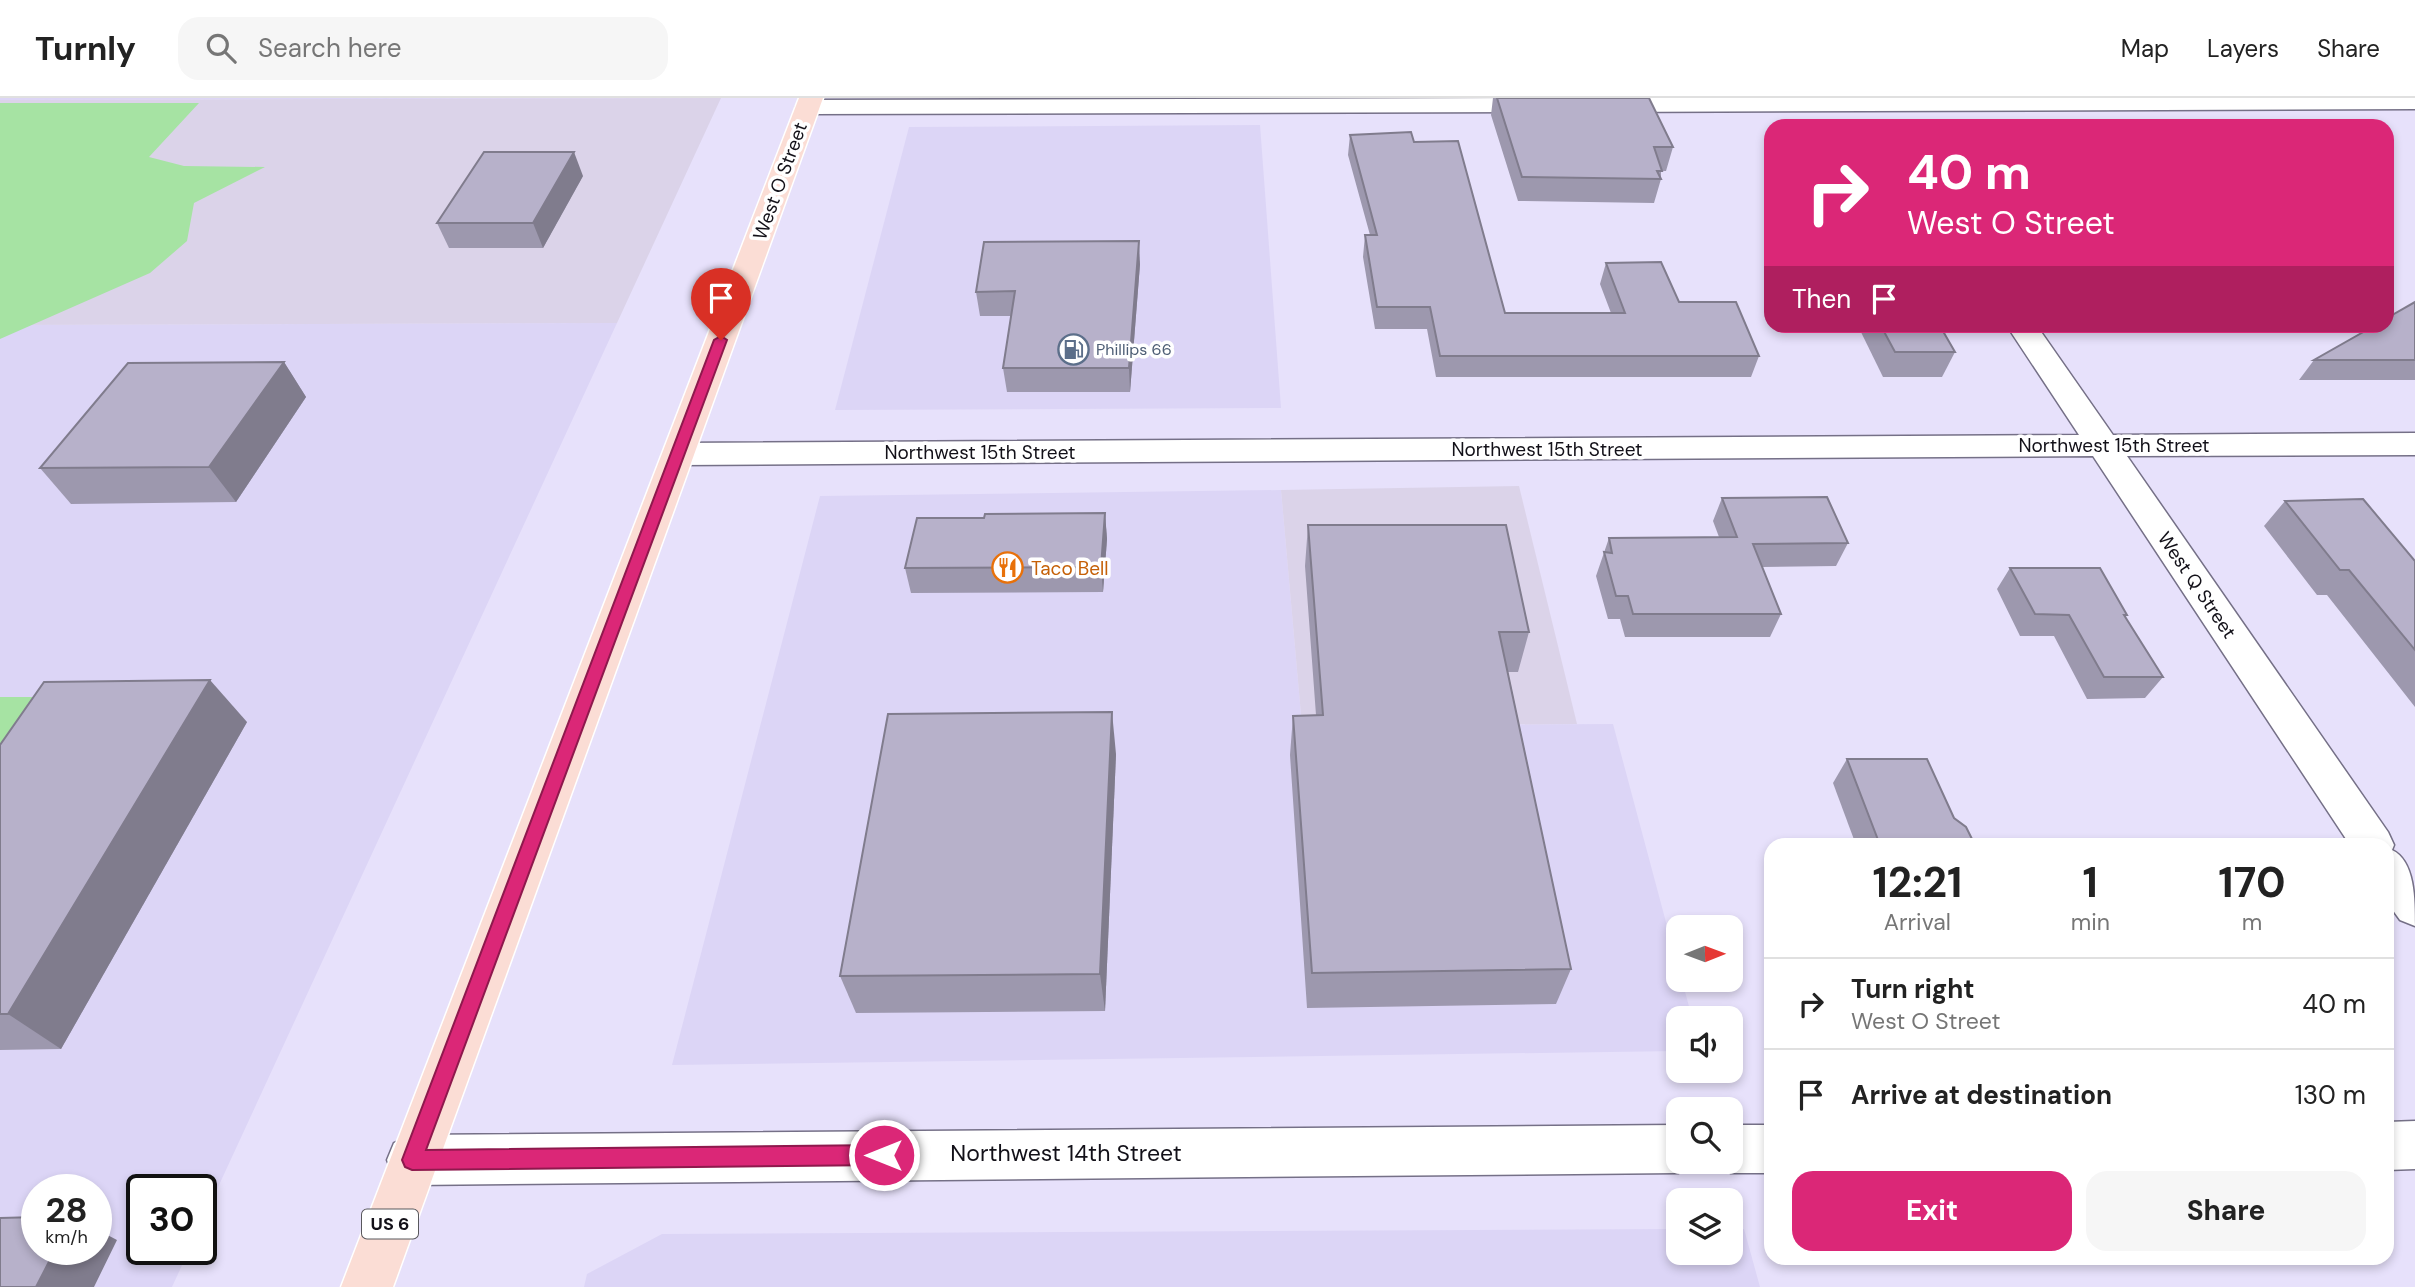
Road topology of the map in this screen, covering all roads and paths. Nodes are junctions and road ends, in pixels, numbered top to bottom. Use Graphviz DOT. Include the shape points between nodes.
graph roads {
  1 [pos="1869,101"];
  2 [pos="809,102"];
  3 [pos="2415,102"];
  4 [pos="1881,119"];
  5 [pos="2027,333"];
  6 [pos="2415,444"];
  7 [pos="2102,445"];
  8 [pos="678,454"];
  9 [pos="2368,838"];
  10 [pos="2394,876"];
  11 [pos="2415,908"];
  12 [pos="2415,1145"];
  13 [pos="2394,1146"];
  14 [pos="1666,1149"];
  15 [pos="1743,1149"];
  16 [pos="1764,1149"];
  17 [pos="412,1160"];
  18 [pos="367,1287"];
  1 -- 2 [label="street" via="1575,105"];
  1 -- 3 [label="street"];
  1 -- 4 [label="street"];
  2 -- 8 [label="main road, West O Street / US 6"];
  5 -- 7 [label="street, West Q Street"];
  6 -- 7 [label="street, Northwest 15th Street"];
  7 -- 8 [label="street, Northwest 15th Street"];
  7 -- 9 [label="street, West Q Street"];
  8 -- 17 [label="main road, West O Street / US 6"];
  10 -- 11 [label="street"];
  12 -- 13 [label="street"];
  14 -- 17 [label="street, Northwest 14th Street"];
  15 -- 16 [label="street"];
  17 -- 18 [label="main road, West O Street / US 6"];
}
